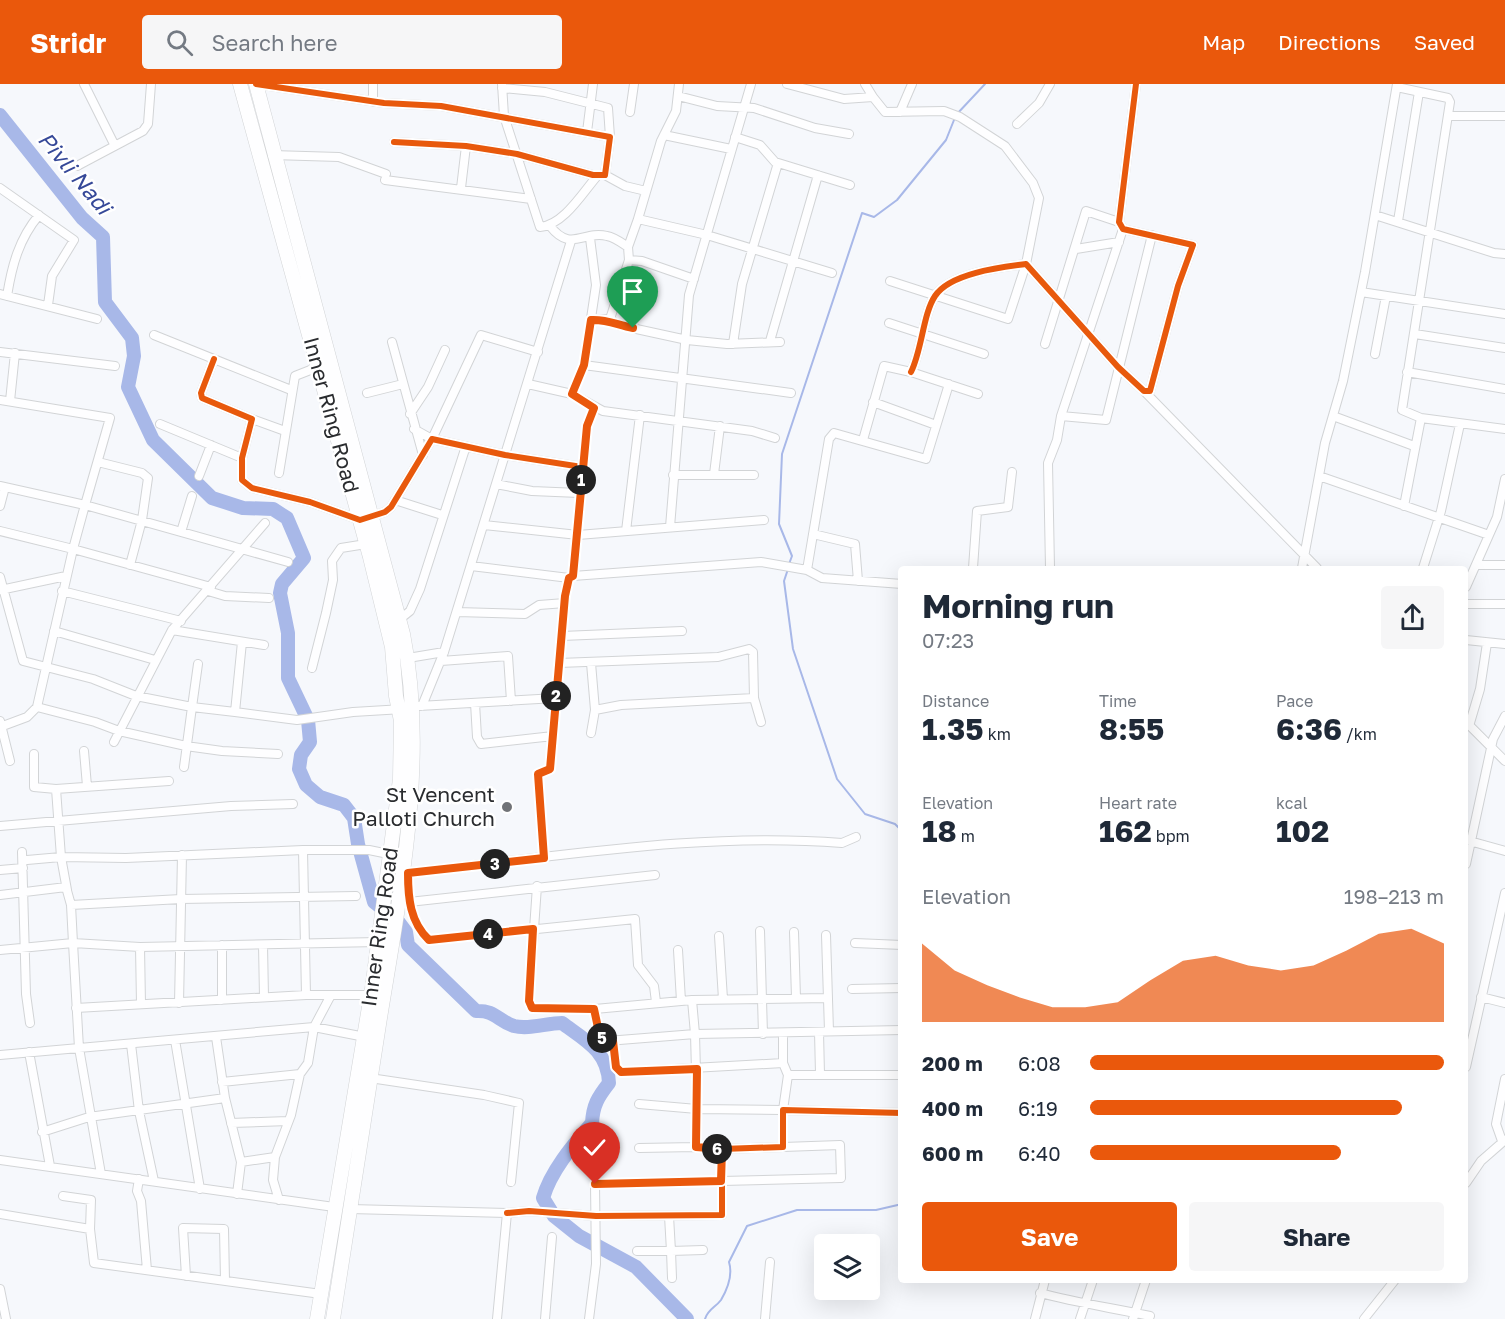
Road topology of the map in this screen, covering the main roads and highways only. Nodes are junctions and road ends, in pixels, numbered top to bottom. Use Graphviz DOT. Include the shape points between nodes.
graph roads {
  1 [pos="240,84"];
  2 [pos="256,84"];
  3 [pos="366,519"];
  4 [pos="397,856"];
  5 [pos="317,1319"];
  6 [pos="333,1319"];
  1 -- 3 [label="highway, Inner Ring Road" via="318,367"];
  2 -- 3 [label="highway, Inner Ring Road"];
  3 -- 4 [label="highway, Inner Ring Road" via="366,544 392,647 401,721"];
  3 -- 4 [label="highway, Inner Ring Road" via="400,619 418,706 414,769"];
  4 -- 5 [label="highway, Inner Ring Road" via="385,895"];
  4 -- 6 [label="highway, Inner Ring Road" via="404,873 403,902 393,938"];
}
